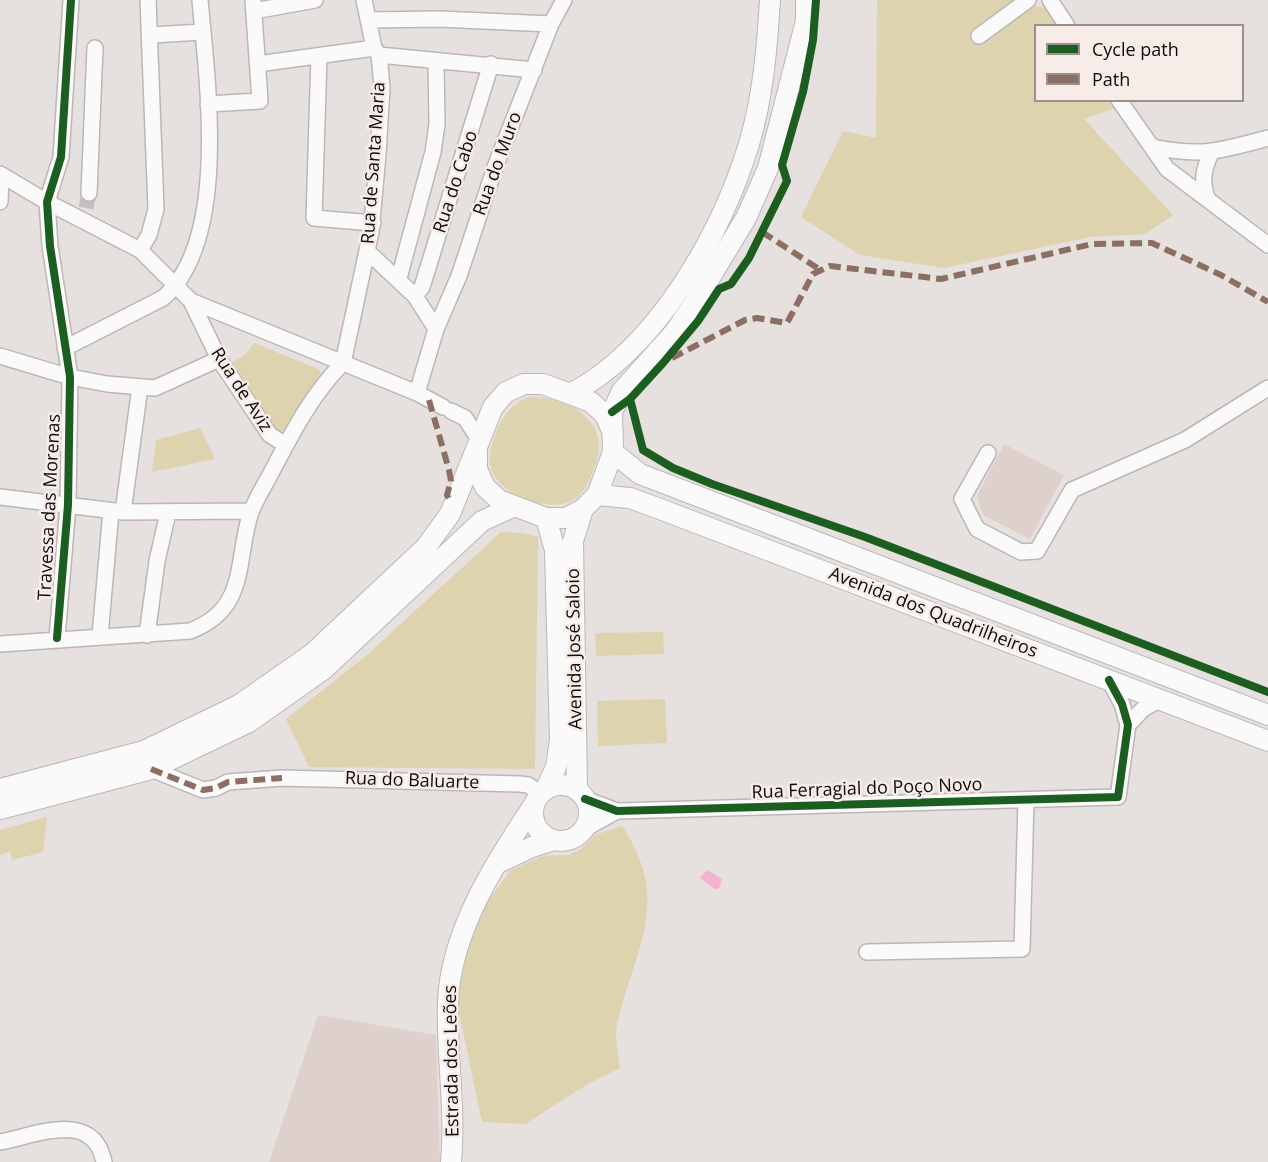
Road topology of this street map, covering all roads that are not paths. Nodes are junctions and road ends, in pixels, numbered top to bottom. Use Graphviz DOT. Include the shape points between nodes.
graph roads {
  1 [pos="71,0"];
  2 [pos="148,0"];
  3 [pos="200,0"];
  4 [pos="315,0"];
  5 [pos="364,0"];
  6 [pos="564,0"];
  7 [pos="793,0"];
  8 [pos="806,0"];
  9 [pos="1028,0"];
  10 [pos="1050,0"];
  11 [pos="253,5"];
  12 [pos="769,6"];
  13 [pos="368,20"];
  14 [pos="551,24"];
  15 [pos="1066,24"];
  16 [pos="203,32"];
  17 [pos="152,35"];
  18 [pos="979,36"];
  19 [pos="95,48"];
  20 [pos="377,52"];
  21 [pos="319,56"];
  22 [pos="436,62"];
  23 [pos="258,64"];
  24 [pos="491,64"];
  25 [pos="534,70"];
  26 [pos="787,97"];
  27 [pos="1120,102"];
  28 [pos="208,104"];
  29 [pos="1268,138"];
  30 [pos="1152,147"];
  31 [pos="1211,153"];
  32 [pos="1,174"];
  33 [pos="1208,200"];
  34 [pos="0,202"];
  35 [pos="47,202"];
  36 [pos="86,207"];
  37 [pos="373,223"];
  38 [pos="1268,245"];
  39 [pos="140,250"];
  40 [pos="367,251"];
  41 [pos="399,279"];
  42 [pos="177,286"];
  43 [pos="414,296"];
  44 [pos="191,301"];
  45 [pos="436,329"];
  46 [pos="65,348"];
  47 [pos="0,356"];
  48 [pos="219,359"];
  49 [pos="343,363"];
  50 [pos="70,377"];
  51 [pos="140,387"];
  52 [pos="1268,388"];
  53 [pos="417,393"];
  54 [pos="570,394"];
  55 [pos="613,442"];
  56 [pos="286,445"];
  57 [pos="478,445"];
  58 [pos="988,453"];
  59 [pos="0,496"];
  60 [pos="590,502"];
  61 [pos="68,505"];
  62 [pos="515,506"];
  63 [pos="117,511"];
  64 [pos="251,512"];
  65 [pos="168,513"];
  66 [pos="546,518"];
  67 [pos="147,635"];
  68 [pos="100,636"];
  69 [pos="57,638"];
  70 [pos="0,644"];
  71 [pos="1109,680"];
  72 [pos="1159,700"];
  73 [pos="1268,715"];
  74 [pos="1128,725"];
  75 [pos="1268,741"];
  76 [pos="151,769"];
  77 [pos="0,789"];
  78 [pos="581,794"];
  79 [pos="540,796"];
  80 [pos="1026,800"];
  81 [pos="0,809"];
  82 [pos="617,811"];
  83 [pos="583,830"];
  84 [pos="554,840"];
  85 [pos="500,862"];
  86 [pos="867,952"];
  87 [pos="0,1142"];
  88 [pos="104,1162"];
  89 [pos="451,1162"];
  1 -- 35 [label="street, Travessa das Morenas" via="61,157"];
  2 -- 17 [label="street"];
  3 -- 16 [label="street"];
  4 -- 11 [label="street"];
  5 -- 13 [label="street, Rua de Santa Maria"];
  6 -- 14 [label="street, Rua do Muro"];
  7 -- 26 [label="main road"];
  8 -- 26 [label="main road" via="806,21"];
  9 -- 18 [label="street"];
  10 -- 15 [label="street"];
  11 -- 23 [label="street"];
  12 -- 54 [label="main road" via="762,82 749,143 711,237 661,314 633,346 603,375"];
  13 -- 14 [label="street"];
  13 -- 20 [label="street, Rua de Santa Maria"];
  14 -- 25 [label="street, Rua do Muro"];
  16 -- 17 [label="street"];
  16 -- 28 [label="street"];
  17 -- 39 [label="street" via="156,209"];
  19 -- 36 [label="street"];
  20 -- 21 [label="street"];
  20 -- 22 [label="street"];
  20 -- 37 [label="street, Rua de Santa Maria" via="382,87"];
  21 -- 23 [label="street"];
  21 -- 37 [label="street" via="314,218"];
  22 -- 24 [label="street"];
  22 -- 41 [label="street" via="433,152"];
  23 -- 28 [label="street" via="260,101"];
  24 -- 25 [label="street"];
  24 -- 43 [label="street, Rua do Cabo" via="426,276"];
  25 -- 45 [label="street, Rua do Muro"];
  26 -- 55 [label="main road" via="768,168 746,218 674,333 622,391 612,412"];
  27 -- 30 [label="street"];
  28 -- 42 [label="street" via="208,191 190,259"];
  29 -- 31 [label="street"];
  30 -- 31 [label="street"];
  30 -- 33 [label="street" via="1167,170"];
  31 -- 33 [label="street" via="1204,167 1202,186"];
  32 -- 34 [label="street"];
  32 -- 35 [label="street, Rua de Aviz"];
  33 -- 38 [label="street"];
  35 -- 36 [label="street, Rua de Aviz"];
  35 -- 46 [label="street, Travessa das Morenas"];
  36 -- 39 [label="street, Rua de Aviz"];
  37 -- 40 [label="street, Rua de Santa Maria"];
  39 -- 42 [label="street, Rua de Aviz"];
  40 -- 41 [label="street"];
  40 -- 49 [label="street, Rua de Santa Maria"];
  41 -- 43 [label="street"];
  42 -- 44 [label="street, Rua de Aviz"];
  42 -- 46 [label="street" via="163,298"];
  43 -- 45 [label="street"];
  44 -- 48 [label="street, Rua de Aviz"];
  44 -- 49 [label="street, Rua de Aviz"];
  45 -- 53 [label="street, Rua do Muro"];
  46 -- 50 [label="street, Travessa das Morenas"];
  47 -- 50 [label="street"];
  48 -- 51 [label="street" via="155,388"];
  48 -- 56 [label="street, Rua de Aviz" via="270,435"];
  49 -- 53 [label="street, Rua de Aviz"];
  49 -- 56 [label="street, Rua de Aviz" via="315,394"];
  50 -- 51 [label="street"];
  50 -- 61 [label="street, Travessa das Morenas"];
  51 -- 63 [label="street"];
  52 -- 58 [label="street" via="1185,440 1072,490 1037,551 1021,552 977,529 962,500"];
  53 -- 57 [label="street, Rua de Aviz" via="465,418"];
  54 -- 55 [label="main road" via="591,402 605,415"];
  54 -- 57 [label="main road" via="543,384 524,384 506,392 493,407"];
  55 -- 60 [label="main road"];
  55 -- 73 [label="main road, Avenida dos Quadrilheiros" via="640,474"];
  56 -- 64 [label="street"];
  57 -- 62 [label="main road" via="477,469 485,487 499,500"];
  57 -- 77 [label="main road" via="450,514 426,547 312,654 239,705 144,751"];
  59 -- 61 [label="street"];
  60 -- 66 [label="main road" via="566,518"];
  60 -- 71 [label="main road, Avenida dos Quadrilheiros" via="614,495 640,502"];
  60 -- 78 [label="main road, Avenida José Saloio" via="573,541"];
  61 -- 63 [label="street"];
  61 -- 69 [label="street, Travessa das Morenas"];
  62 -- 66 [label="main road"];
  62 -- 76 [label="main road" via="482,521 324,669 249,722"];
  63 -- 65 [label="street"];
  63 -- 68 [label="street"];
  64 -- 65 [label="street"];
  64 -- 67 [label="street" via="237,584 220,614 190,631"];
  65 -- 67 [label="street"];
  66 -- 79 [label="main road, Avenida José Saloio" via="555,550 560,740 556,767"];
  67 -- 68 [label="street"];
  68 -- 69 [label="street"];
  69 -- 70 [label="street"];
  71 -- 72 [label="main road, Avenida dos Quadrilheiros"];
  71 -- 74 [label="street"];
  72 -- 74 [label="street"];
  72 -- 75 [label="main road, Avenida dos Quadrilheiros"];
  74 -- 80 [label="street, Rua Ferragial do Poço Novo" via="1118,798"];
  76 -- 79 [label="street, Rua do Baluarte" via="203,790 228,782 282,778 518,784 528,785"];
  76 -- 81 [label="main road"];
  78 -- 79 [label="main road" via="557,785"];
  78 -- 82 [label="street"];
  78 -- 83 [label="main road" via="588,809"];
  79 -- 84 [label="main road" via="532,817 544,836"];
  79 -- 85 [label="main road, Avenida José Saloio"];
  80 -- 82 [label="street, Rua Ferragial do Poço Novo"];
  80 -- 86 [label="street" via="1022,949"];
  82 -- 83 [label="street"];
  83 -- 84 [label="main road" via="564,841"];
  84 -- 85 [label="main road"];
  85 -- 89 [label="main road, Estrada dos Leões" via="470,914 450,974"];
  87 -- 88 [label="street" via="72,1128 94,1138 101,1146"];
}
